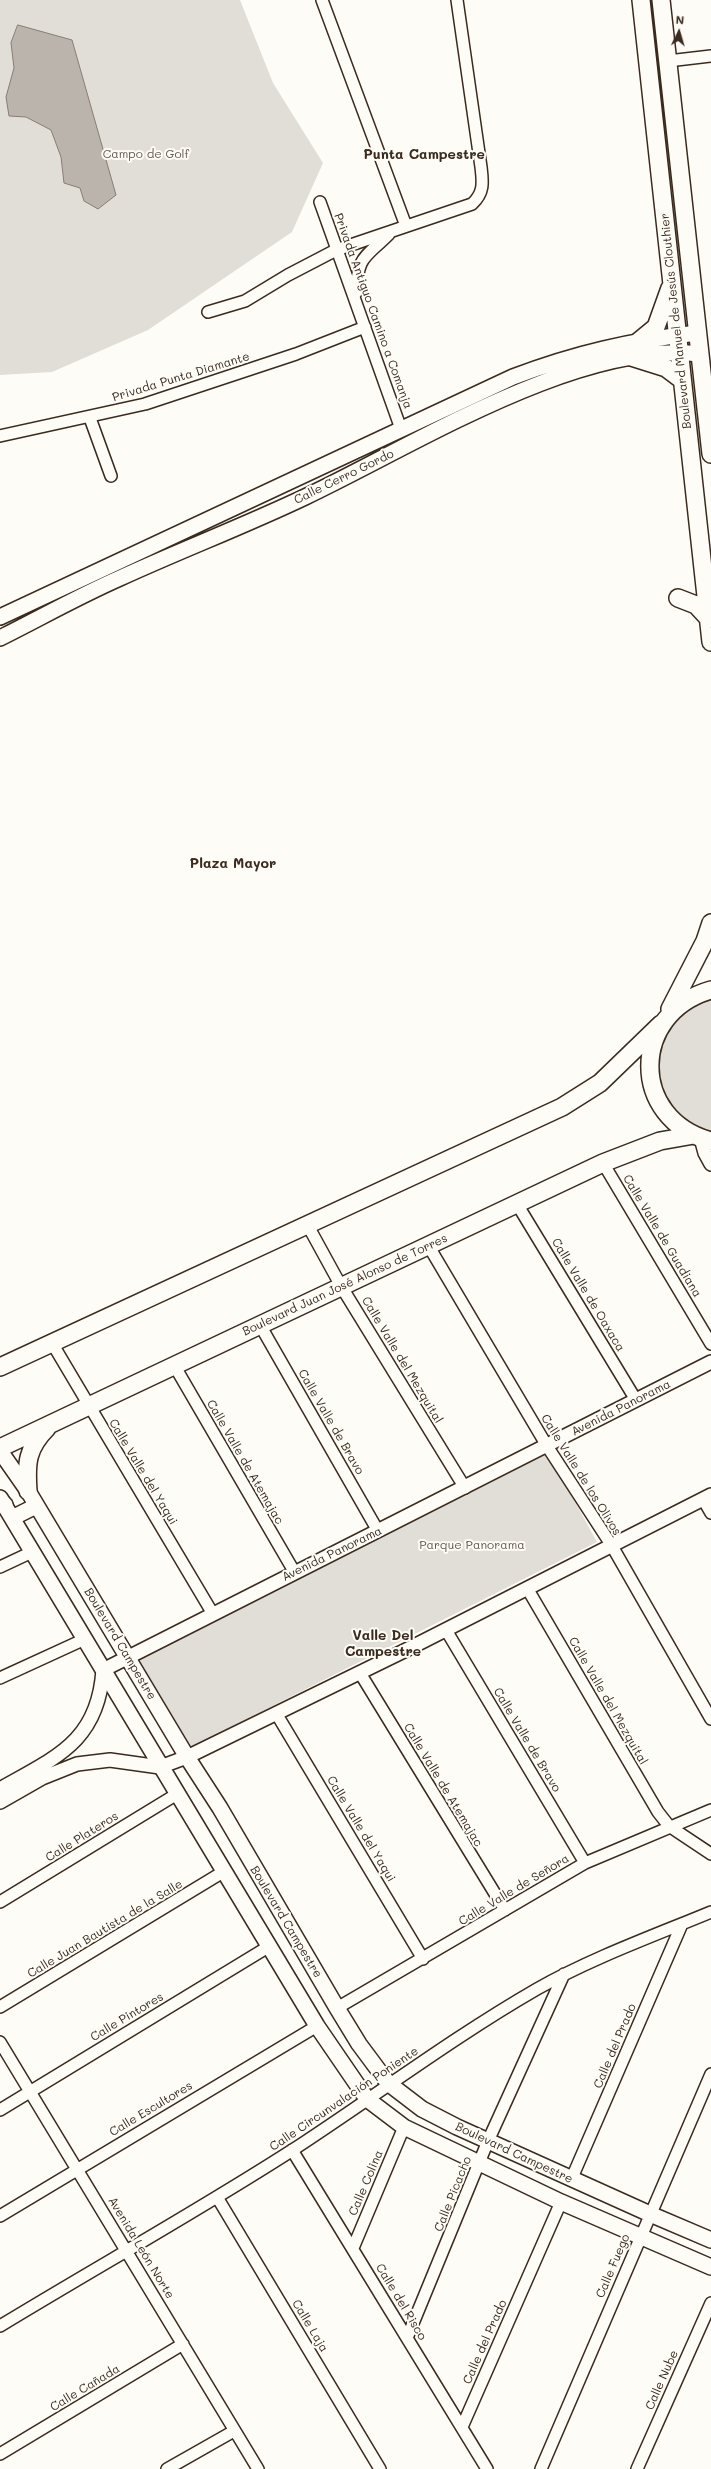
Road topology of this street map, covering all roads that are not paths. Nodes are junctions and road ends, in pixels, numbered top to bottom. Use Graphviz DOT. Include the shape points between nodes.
graph roads {
  1 [pos="322,0"];
  2 [pos="457,0"];
  3 [pos="641,2"];
  4 [pos="662,7"];
  5 [pos="711,56"];
  6 [pos="668,61"];
  7 [pos="320,202"];
  8 [pos="406,226"];
  9 [pos="392,231"];
  10 [pos="336,250"];
  11 [pos="672,282"];
  12 [pos="356,298"];
  13 [pos="208,312"];
  14 [pos="365,326"];
  15 [pos="697,333"];
  16 [pos="639,341"];
  17 [pos="678,344"];
  18 [pos="700,354"];
  19 [pos="631,357"];
  20 [pos="682,380"];
  21 [pos="90,418"];
  22 [pos="401,430"];
  23 [pos="0,436"];
  24 [pos="711,454"];
  25 [pos="111,476"];
  26 [pos="708,588"];
  27 [pos="678,598"];
  28 [pos="0,617"];
  29 [pos="708,619"];
  30 [pos="0,638"];
  31 [pos="711,642"];
  32 [pos="711,923"];
  33 [pos="711,990"];
  34 [pos="664,1020"];
  35 [pos="702,1138"];
  36 [pos="603,1163"];
  37 [pos="711,1164"];
  38 [pos="517,1204"];
  39 [pos="307,1224"];
  40 [pos="428,1245"];
  41 [pos="342,1286"];
  42 [pos="260,1325"];
  43 [pos="52,1343"];
  44 [pos="711,1344"];
  45 [pos="711,1362"];
  46 [pos="174,1365"];
  47 [pos="0,1367"];
  48 [pos="636,1400"];
  49 [pos="88,1406"];
  50 [pos="54,1421"];
  51 [pos="546,1446"];
  52 [pos="0,1448"];
  53 [pos="0,1451"];
  54 [pos="465,1488"];
  55 [pos="28,1491"];
  56 [pos="707,1497"];
  57 [pos="4,1506"];
  58 [pos="36,1506"];
  59 [pos="711,1513"];
  60 [pos="378,1532"];
  61 [pos="612,1546"];
  62 [pos="32,1552"];
  63 [pos="0,1567"];
  64 [pos="295,1573"];
  65 [pos="527,1588"];
  66 [pos="212,1614"];
  67 [pos="446,1630"];
  68 [pos="85,1639"];
  69 [pos="129,1658"];
  70 [pos="103,1670"];
  71 [pos="360,1673"];
  72 [pos="0,1678"];
  73 [pos="276,1713"];
  74 [pos="711,1719"];
  75 [pos="187,1757"];
  76 [pos="160,1767"];
  77 [pos="0,1789"];
  78 [pos="177,1794"];
  79 [pos="0,1802"];
  80 [pos="711,1810"];
  81 [pos="669,1826"];
  82 [pos="711,1854"];
  83 [pos="585,1863"];
  84 [pos="224,1872"];
  85 [pos="0,1902"];
  86 [pos="505,1910"];
  87 [pos="711,1912"];
  88 [pos="682,1924"];
  89 [pos="268,1946"];
  90 [pos="423,1959"];
  91 [pos="564,1974"];
  92 [pos="0,2007"];
  93 [pos="337,2008"];
  94 [pos="317,2026"];
  95 [pos="0,2042"];
  96 [pos="711,2074"];
  97 [pos="388,2083"];
  98 [pos="30,2092"];
  99 [pos="367,2099"];
  100 [pos="0,2110"];
  101 [pos="404,2127"];
  102 [pos="488,2141"];
  103 [pos="292,2150"];
  104 [pos="480,2165"];
  105 [pos="77,2169"];
  106 [pos="571,2180"];
  107 [pos="217,2197"];
  108 [pos="561,2202"];
  109 [pos="650,2214"];
  110 [pos="0,2216"];
  111 [pos="640,2236"];
  112 [pos="711,2240"];
  113 [pos="353,2248"];
  114 [pos="126,2250"];
  115 [pos="711,2267"];
  116 [pos="711,2303"];
  117 [pos="0,2326"];
  118 [pos="407,2338"];
  119 [pos="183,2344"];
  120 [pos="462,2427"];
  121 [pos="234,2431"];
  122 [pos="0,2454"];
  123 [pos="167,2469"];
  124 [pos="258,2469"];
  125 [pos="380,2469"];
  126 [pos="487,2469"];
  127 [pos="541,2469"];
  128 [pos="637,2469"];
  1 -- 8 [label="street"];
  2 -- 8 [label="street" via="481,167 482,191 472,204"];
  3 -- 4 [label="main road" via="648,11"];
  3 -- 11 [label="main road, Boulevard Manuel de Jesús Clouthier"];
  4 -- 6 [label="main road, Boulevard Manuel de Jesús Clouthier"];
  5 -- 6 [label="street"];
  6 -- 15 [label="main road, Boulevard Manuel de Jesús Clouthier"];
  7 -- 10 [label="street, Privada Antiguo Camino a Comanja"];
  8 -- 9 [label="street"];
  9 -- 10 [label="street"];
  9 -- 12 [label="street" via="362,259 358,267"];
  10 -- 12 [label="street, Privada Antiguo Camino a Comanja"];
  10 -- 13 [label="street" via="245,301"];
  11 -- 16 [label="main road" via="656,327"];
  11 -- 17 [label="main road, Boulevard Manuel de Jesús Clouthier"];
  12 -- 14 [label="street, Privada Antiguo Camino a Comanja"];
  14 -- 21 [label="street, Privada Punta Diamante" via="322,345 186,391"];
  14 -- 22 [label="street, Privada Antiguo Camino a Comanja"];
  15 -- 17 [label="main road, Calle Cerro Gordo"];
  15 -- 18 [label="main road, Boulevard Manuel de Jesús Clouthier"];
  16 -- 17 [label="main road, Calle Cerro Gordo"];
  16 -- 22 [label="main road, Calle Cerro Gordo" via="561,359 485,390"];
  17 -- 18 [label="main road, Calle Cerro Gordo"];
  17 -- 19 [label="main road, Calle Cerro Gordo"];
  17 -- 20 [label="main road, Boulevard Manuel de Jesús Clouthier"];
  18 -- 24 [label="main road, Boulevard Manuel de Jesús Clouthier"];
  19 -- 20 [label="main road" via="666,368"];
  19 -- 30 [label="main road, Calle Cerro Gordo" via="574,372 497,403 306,496 118,578"];
  20 -- 26 [label="main road, Boulevard Manuel de Jesús Clouthier"];
  21 -- 23 [label="street, Privada Punta Diamante"];
  21 -- 25 [label="street"];
  22 -- 28 [label="main road, Calle Cerro Gordo"];
  26 -- 29 [label="main road, Boulevard Manuel de Jesús Clouthier"];
  27 -- 29 [label="main road" via="696,605"];
  29 -- 31 [label="main road, Boulevard Manuel de Jesús Clouthier"];
  32 -- 34 [label="main road" via="705,941"];
  33 -- 34 [label="main road" via="679,1004"];
  34 -- 35 [label="main road" via="651,1054 652,1087 656,1099 672,1120"];
  34 -- 39 [label="main road" via="618,1068 583,1095"];
  35 -- 36 [label="main road, Boulevard Juan José Alonso de Torres" via="660,1141"];
  35 -- 37 [label="street" via="705,1153"];
  36 -- 38 [label="main road, Boulevard Juan José Alonso de Torres"];
  36 -- 44 [label="street, Calle Valle de Guadiana"];
  38 -- 40 [label="main road, Boulevard Juan José Alonso de Torres"];
  38 -- 48 [label="street, Calle Valle de Oaxaca"];
  39 -- 41 [label="street, Calle Valle del Mezquital"];
  39 -- 43 [label="main road"];
  40 -- 41 [label="main road, Boulevard Juan José Alonso de Torres"];
  40 -- 51 [label="street, Calle Valle de los Olivos"];
  41 -- 42 [label="main road, Boulevard Juan José Alonso de Torres"];
  41 -- 54 [label="street, Calle Valle del Mezquital"];
  42 -- 46 [label="main road, Boulevard Juan José Alonso de Torres"];
  42 -- 60 [label="street, Calle Valle de Bravo"];
  43 -- 47 [label="main road"];
  43 -- 49 [label="street, Calle Valle del Yaqui"];
  45 -- 48 [label="street, Avenida Panorama"];
  46 -- 49 [label="main road, Boulevard Juan José Alonso de Torres"];
  46 -- 64 [label="street, Calle Valle de Atemajac"];
  48 -- 51 [label="street, Avenida Panorama"];
  49 -- 50 [label="main road, Boulevard Juan José Alonso de Torres"];
  49 -- 66 [label="street, Calle Valle del Yaqui"];
  50 -- 52 [label="main road, Boulevard Juan José Alonso de Torres"];
  50 -- 55 [label="main road" via="36,1439 31,1449 27,1463"];
  51 -- 54 [label="street, Avenida Panorama"];
  51 -- 61 [label="street, Calle Valle de los Olivos"];
  53 -- 55 [label="main road, Boulevard Campestre"];
  54 -- 60 [label="street, Avenida Panorama"];
  55 -- 58 [label="main road, Boulevard Campestre"];
  56 -- 59 [label="street"];
  56 -- 61 [label="street"];
  57 -- 58 [label="main road"];
  57 -- 62 [label="main road, Boulevard Campestre"];
  58 -- 69 [label="main road, Boulevard Campestre"];
  60 -- 64 [label="street, Avenida Panorama"];
  61 -- 65 [label="street"];
  61 -- 74 [label="street, Calle Valle de los Olivos"];
  62 -- 63 [label="street"];
  62 -- 68 [label="main road, Boulevard Campestre"];
  64 -- 66 [label="street, Avenida Panorama"];
  65 -- 67 [label="street"];
  65 -- 81 [label="street, Calle Valle del Mezquital" via="655,1808"];
  66 -- 69 [label="street, Avenida Panorama"];
  67 -- 71 [label="street"];
  67 -- 83 [label="street, Calle Valle de Bravo"];
  68 -- 70 [label="main road, Boulevard Campestre"];
  68 -- 72 [label="street"];
  69 -- 70 [label="street, Avenida Panorama"];
  69 -- 75 [label="main road, Boulevard Campestre"];
  70 -- 76 [label="main road, Boulevard Campestre"];
  70 -- 77 [label="street" via="96,1710 86,1728 71,1746"];
  71 -- 73 [label="street"];
  71 -- 86 [label="street, Calle Valle de Atemajac"];
  73 -- 75 [label="street"];
  73 -- 90 [label="street, Calle Valle del Yaqui"];
  75 -- 76 [label="street"];
  75 -- 93 [label="main road, Boulevard Campestre" via="220,1808"];
  76 -- 78 [label="main road, Boulevard Campestre"];
  76 -- 79 [label="street" via="110,1760 77,1764 42,1778"];
  78 -- 84 [label="main road, Boulevard Campestre"];
  78 -- 85 [label="street, Calle Plateros"];
  80 -- 81 [label="street, Calle Valle de Señora"];
  81 -- 82 [label="street, Calle Valle del Mezquital"];
  81 -- 83 [label="street, Calle Valle de Señora"];
  83 -- 86 [label="street, Calle Valle de Señora"];
  84 -- 89 [label="main road, Boulevard Campestre"];
  84 -- 92 [label="street, Calle Juan Bautista de la Salle"];
  86 -- 90 [label="street, Calle Valle de Señora"];
  87 -- 88 [label="street, Calle Circunvalación Poniente"];
  88 -- 91 [label="street, Calle Circunvalación Poniente"];
  88 -- 106 [label="street, Calle del Prado"];
  89 -- 94 [label="main road, Boulevard Campestre"];
  89 -- 98 [label="street, Calle Pintores"];
  90 -- 93 [label="street, Calle Valle de Señora"];
  91 -- 97 [label="street, Calle Circunvalación Poniente"];
  91 -- 102 [label="street, Calle Picacho"];
  93 -- 97 [label="main road, Boulevard Campestre" via="359,2044"];
  94 -- 99 [label="main road, Boulevard Campestre"];
  94 -- 105 [label="street, Calle Escultores"];
  95 -- 98 [label="street, Avenida León Norte"];
  96 -- 109 [label="street, Calle Fuego"];
  97 -- 99 [label="street, Calle Circunvalación Poniente"];
  97 -- 102 [label="main road, Boulevard Campestre" via="422,2109"];
  98 -- 100 [label="street, Calle Pintores"];
  98 -- 105 [label="street, Avenida León Norte"];
  99 -- 101 [label="main road, Boulevard Campestre"];
  99 -- 103 [label="street, Calle Circunvalación Poniente"];
  101 -- 104 [label="main road, Boulevard Campestre"];
  101 -- 113 [label="street, Calle Colina"];
  102 -- 104 [label="street, Calle Picacho"];
  102 -- 106 [label="main road, Boulevard Campestre"];
  103 -- 107 [label="street, Calle Circunvalación Poniente"];
  103 -- 113 [label="street, Calle del Risco"];
  104 -- 108 [label="main road, Boulevard Campestre"];
  104 -- 118 [label="street, Calle Picacho"];
  105 -- 110 [label="street, Calle Escultores"];
  105 -- 114 [label="street, Avenida León Norte"];
  106 -- 109 [label="main road, Boulevard Campestre"];
  107 -- 114 [label="street, Calle Circunvalación Poniente"];
  107 -- 125 [label="street, Calle Laja"];
  108 -- 111 [label="main road, Boulevard Campestre"];
  108 -- 120 [label="street, Calle del Prado"];
  109 -- 111 [label="street, Calle Fuego"];
  109 -- 112 [label="main road, Boulevard Campestre"];
  111 -- 115 [label="main road, Boulevard Campestre"];
  111 -- 127 [label="street, Calle Fuego"];
  113 -- 118 [label="street, Calle del Risco"];
  114 -- 117 [label="street, Calle Circunvalación Poniente"];
  114 -- 119 [label="street, Avenida León Norte"];
  116 -- 128 [label="street, Calle Nube"];
  118 -- 120 [label="street, Calle del Risco"];
  119 -- 121 [label="street, Avenida León Norte"];
  119 -- 122 [label="street, Calle Cañada"];
  120 -- 126 [label="street, Calle del Risco"];
  121 -- 123 [label="street"];
  121 -- 124 [label="street, Avenida León Norte"];
}
